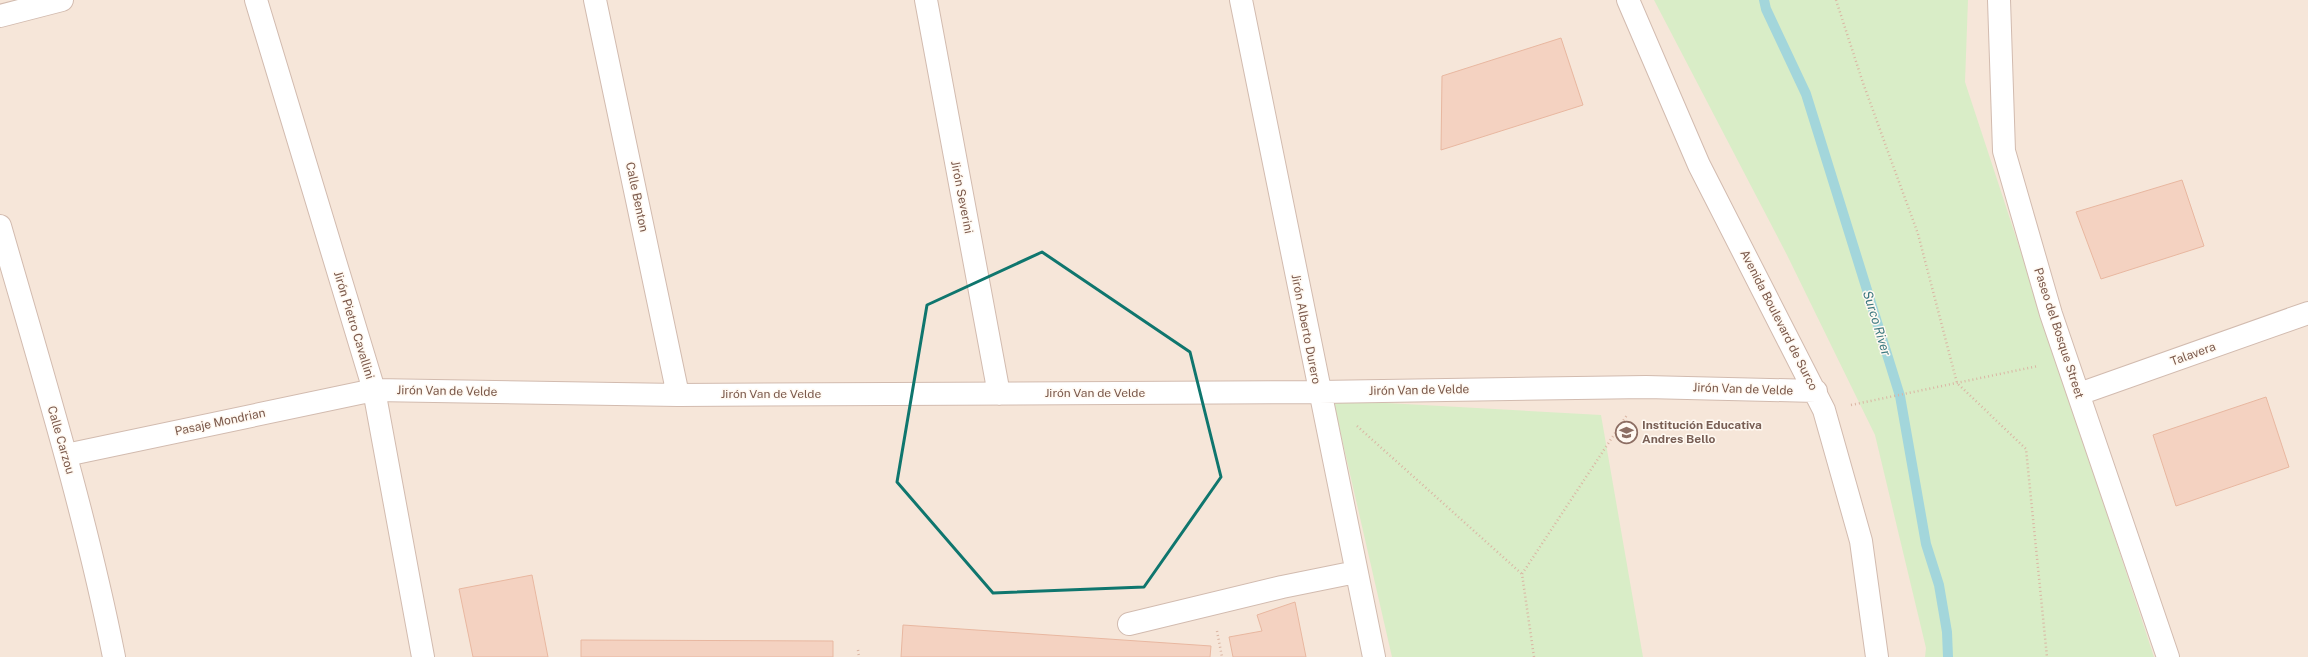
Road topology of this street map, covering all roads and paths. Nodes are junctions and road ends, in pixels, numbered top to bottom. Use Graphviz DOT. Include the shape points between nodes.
graph roads {
  1 [pos="62,0"];
  2 [pos="256,0"];
  3 [pos="595,0"];
  4 [pos="926,0"];
  5 [pos="1241,0"];
  6 [pos="1628,0"];
  7 [pos="1836,0"];
  8 [pos="1999,0"];
  9 [pos="0,16"];
  10 [pos="0,226"];
  11 [pos="2308,312"];
  12 [pos="2066,360"];
  13 [pos="1957,383"];
  14 [pos="1646,386"];
  15 [pos="374,390"];
  16 [pos="1319,392"];
  17 [pos="999,394"];
  18 [pos="2079,394"];
  19 [pos="678,395"];
  20 [pos="1820,401"];
  21 [pos="1354,423"];
  22 [pos="66,455"];
  23 [pos="1356,572"];
  24 [pos="1522,574"];
  25 [pos="1129,624"];
  26 [pos="858,650"];
  27 [pos="114,657"];
  28 [pos="423,657"];
  29 [pos="859,657"];
  30 [pos="1374,657"];
  31 [pos="1534,657"];
  32 [pos="1877,657"];
  33 [pos="2047,657"];
  34 [pos="2168,657"];
  1 -- 9 [label="street"];
  2 -- 15 [label="street, Jirón Pietro Cavallini"];
  3 -- 19 [label="street, Calle Benton"];
  4 -- 17 [label="street, Jirón Severini"];
  5 -- 16 [label="street, Jirón Alberto Durero"];
  6 -- 20 [label="street, Avenida Boulevard de Surco" via="1700,166"];
  7 -- 13 [label="path" via="1918,234"];
  8 -- 12 [label="street, Paseo del Bosque Street" via="2004,151"];
  10 -- 22 [label="street, Calle Carzou"];
  11 -- 18 [label="street, Talavera"];
  12 -- 13 [label="path"];
  12 -- 18 [label="street, Paseo del Bosque Street"];
  13 -- 20 [label="path" via="1887,397"];
  13 -- 33 [label="path" via="2026,449"];
  14 -- 16 [label="street, Jirón Van de Velde"];
  14 -- 20 [label="street, Jirón Van de Velde"];
  14 -- 24 [label="path"];
  15 -- 19 [label="street, Jirón Van de Velde"];
  15 -- 22 [label="street, Pasaje Mondrian"];
  15 -- 28 [label="street, Jirón Pietro Cavallini"];
  16 -- 17 [label="street, Jirón Van de Velde"];
  16 -- 23 [label="street, Jirón Alberto Durero"];
  17 -- 19 [label="street, Jirón Van de Velde"];
  18 -- 34 [label="street, Paseo del Bosque Street"];
  20 -- 32 [label="street, Avenida Boulevard de Surco" via="1861,541"];
  21 -- 24 [label="path"];
  22 -- 27 [label="street, Calle Carzou" via="101,593"];
  23 -- 25 [label="street"];
  23 -- 30 [label="street, Jirón Alberto Durero"];
  24 -- 31 [label="path"];
  26 -- 29 [label="path"];
}
